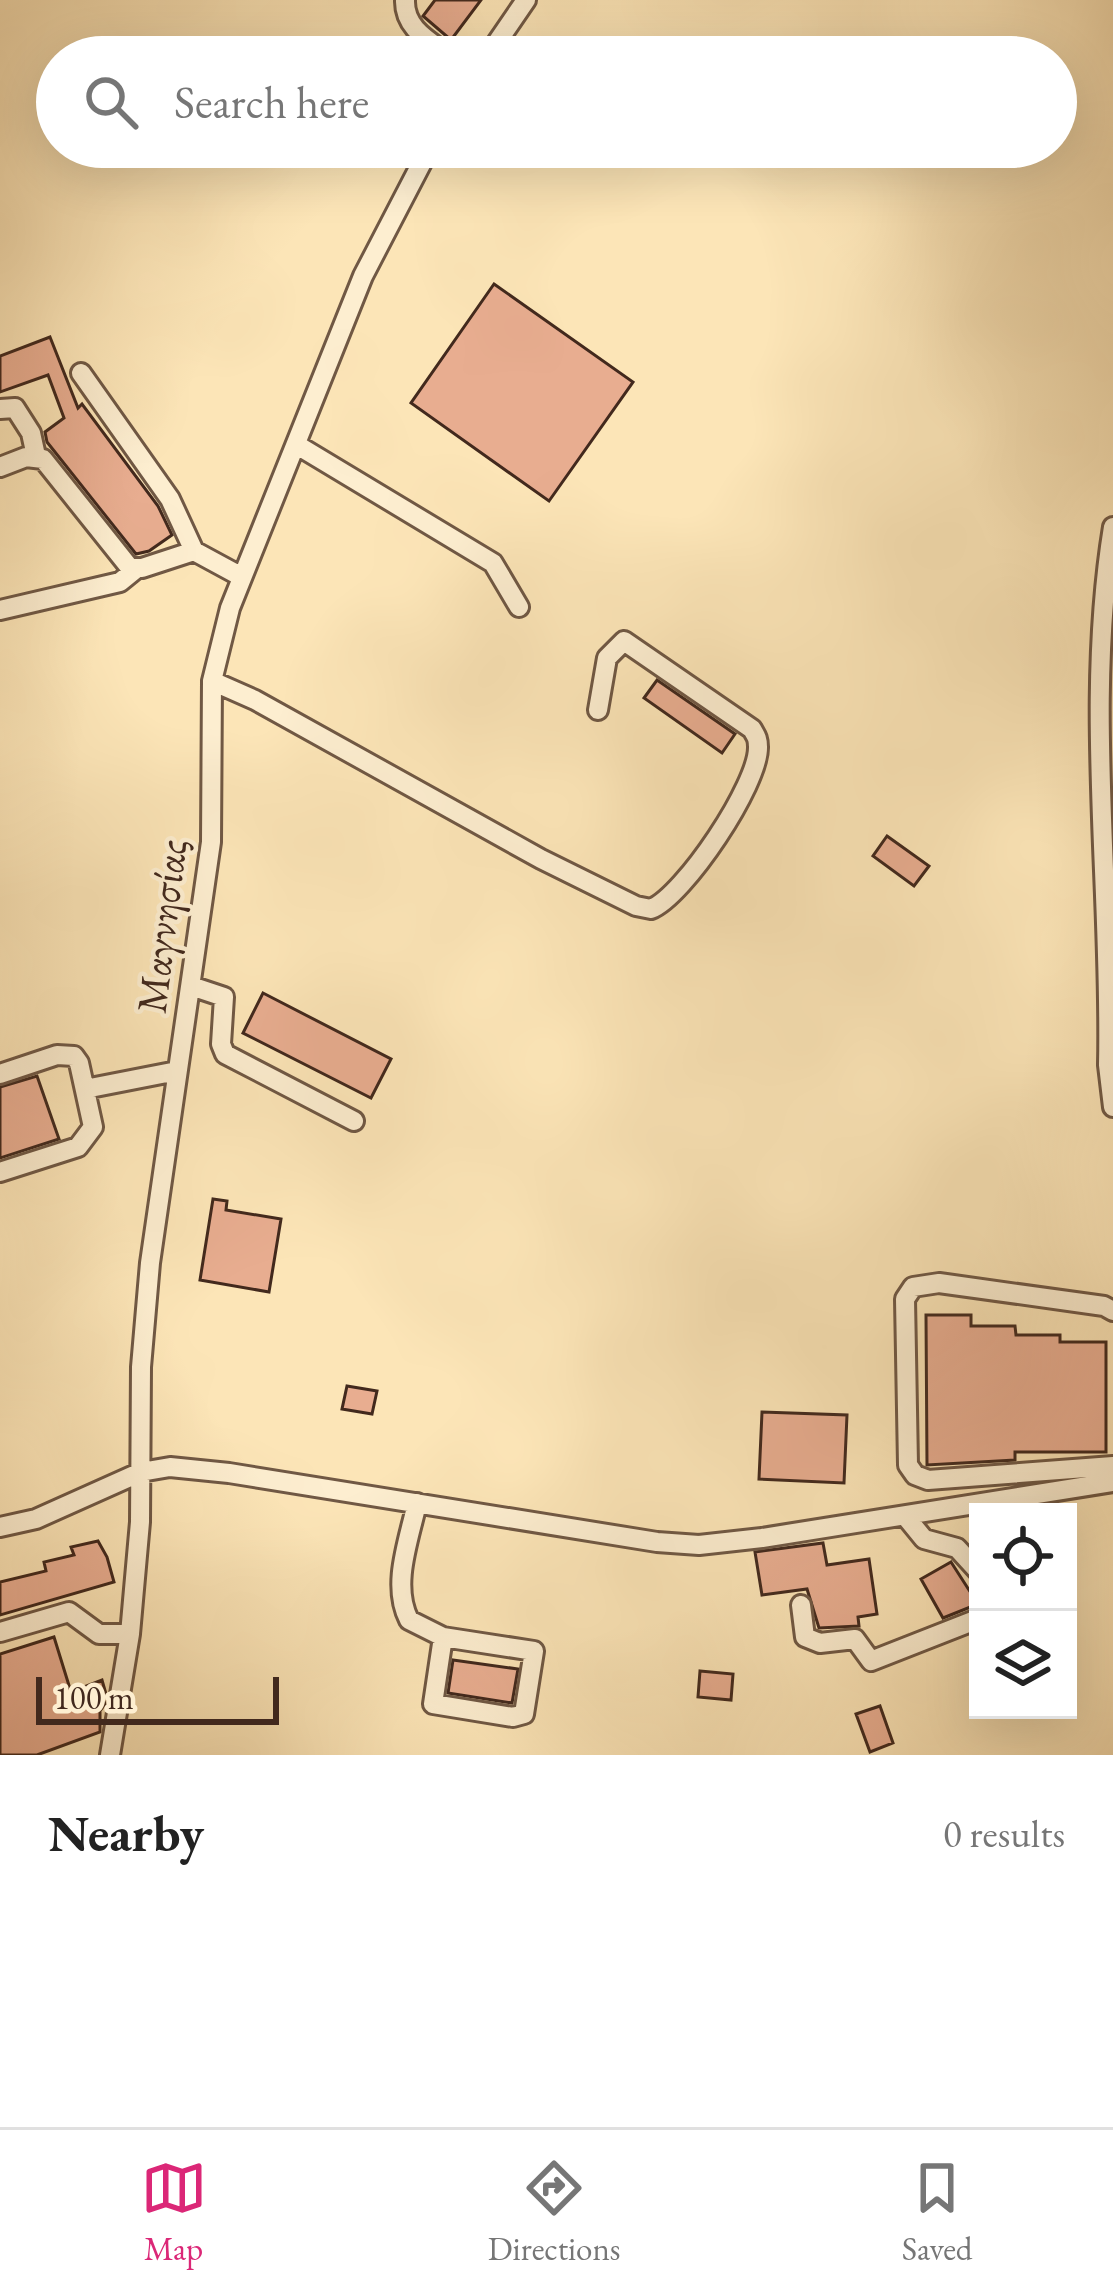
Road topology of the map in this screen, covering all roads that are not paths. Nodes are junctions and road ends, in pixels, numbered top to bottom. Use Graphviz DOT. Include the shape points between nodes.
graph roads {
  1 [pos="404,0"];
  2 [pos="526,0"];
  3 [pos="425,36"];
  4 [pos="501,36"];
  5 [pos="419,168"];
  6 [pos="81,373"];
  7 [pos="0,409"];
  8 [pos="297,445"];
  9 [pos="36,456"];
  10 [pos="0,467"];
  11 [pos="1113,527"];
  12 [pos="194,551"];
  13 [pos="136,569"];
  14 [pos="242,577"];
  15 [pos="518,607"];
  16 [pos="0,610"];
  17 [pos="212,681"];
  18 [pos="598,710"];
  19 [pos="191,986"];
  20 [pos="177,1071"];
  21 [pos="0,1074"];
  22 [pos="86,1089"];
  23 [pos="1113,1107"];
  24 [pos="354,1121"];
  25 [pos="0,1172"];
  26 [pos="1113,1311"];
  27 [pos="1113,1466"];
  28 [pos="141,1472"];
  29 [pos="1113,1482"];
  30 [pos="416,1503"];
  31 [pos="906,1517"];
  32 [pos="0,1527"];
  33 [pos="969,1561"];
  34 [pos="801,1605"];
  35 [pos="969,1623"];
  36 [pos="0,1632"];
  37 [pos="130,1634"];
  38 [pos="443,1637"];
  39 [pos="110,1755"];
  1 -- 3 [label="street" via="405,16"];
  2 -- 4 [label="street"];
  5 -- 8 [label="street, Μαγνησίας" via="363,276"];
  6 -- 12 [label="street" via="170,499"];
  7 -- 9 [label="street" via="24,417"];
  8 -- 14 [label="street, Μαγνησίας"];
  8 -- 15 [label="street" via="493,563"];
  9 -- 10 [label="street"];
  9 -- 13 [label="street"];
  11 -- 23 [label="street" via="1100,674"];
  12 -- 13 [label="street"];
  12 -- 14 [label="street"];
  13 -- 16 [label="street" via="120,582"];
  14 -- 17 [label="street, Μαγνησίας"];
  17 -- 18 [label="street" via="541,859 651,909 675,893 733,810 758,755 757,737 624,641 607,658"];
  17 -- 19 [label="street, Μαγνησίας" via="211,842"];
  19 -- 20 [label="street, Μαγνησίας"];
  19 -- 24 [label="street" via="224,997 225,1054"];
  20 -- 22 [label="street"];
  20 -- 28 [label="street, Μαγνησίας" via="150,1263"];
  21 -- 22 [label="street" via="68,1053"];
  22 -- 25 [label="street" via="93,1127 86,1141"];
  26 -- 27 [label="street" via="939,1283 914,1287 905,1299 914,1475"];
  28 -- 30 [label="street" via="229,1473"];
  28 -- 32 [label="street"];
  28 -- 37 [label="street, Μαγνησίας"];
  29 -- 31 [label="street"];
  30 -- 31 [label="street" via="699,1545"];
  30 -- 38 [label="street" via="400,1597 409,1620"];
  31 -- 33 [label="street" via="923,1539 957,1548"];
  34 -- 35 [label="street" via="805,1637 827,1644 855,1639 871,1661"];
  36 -- 37 [label="street" via="69,1612 99,1634"];
  37 -- 39 [label="street, Μαγνησίας"];
  38 -- 38 [label="street" via="534,1651 524,1714 433,1704"];
}
